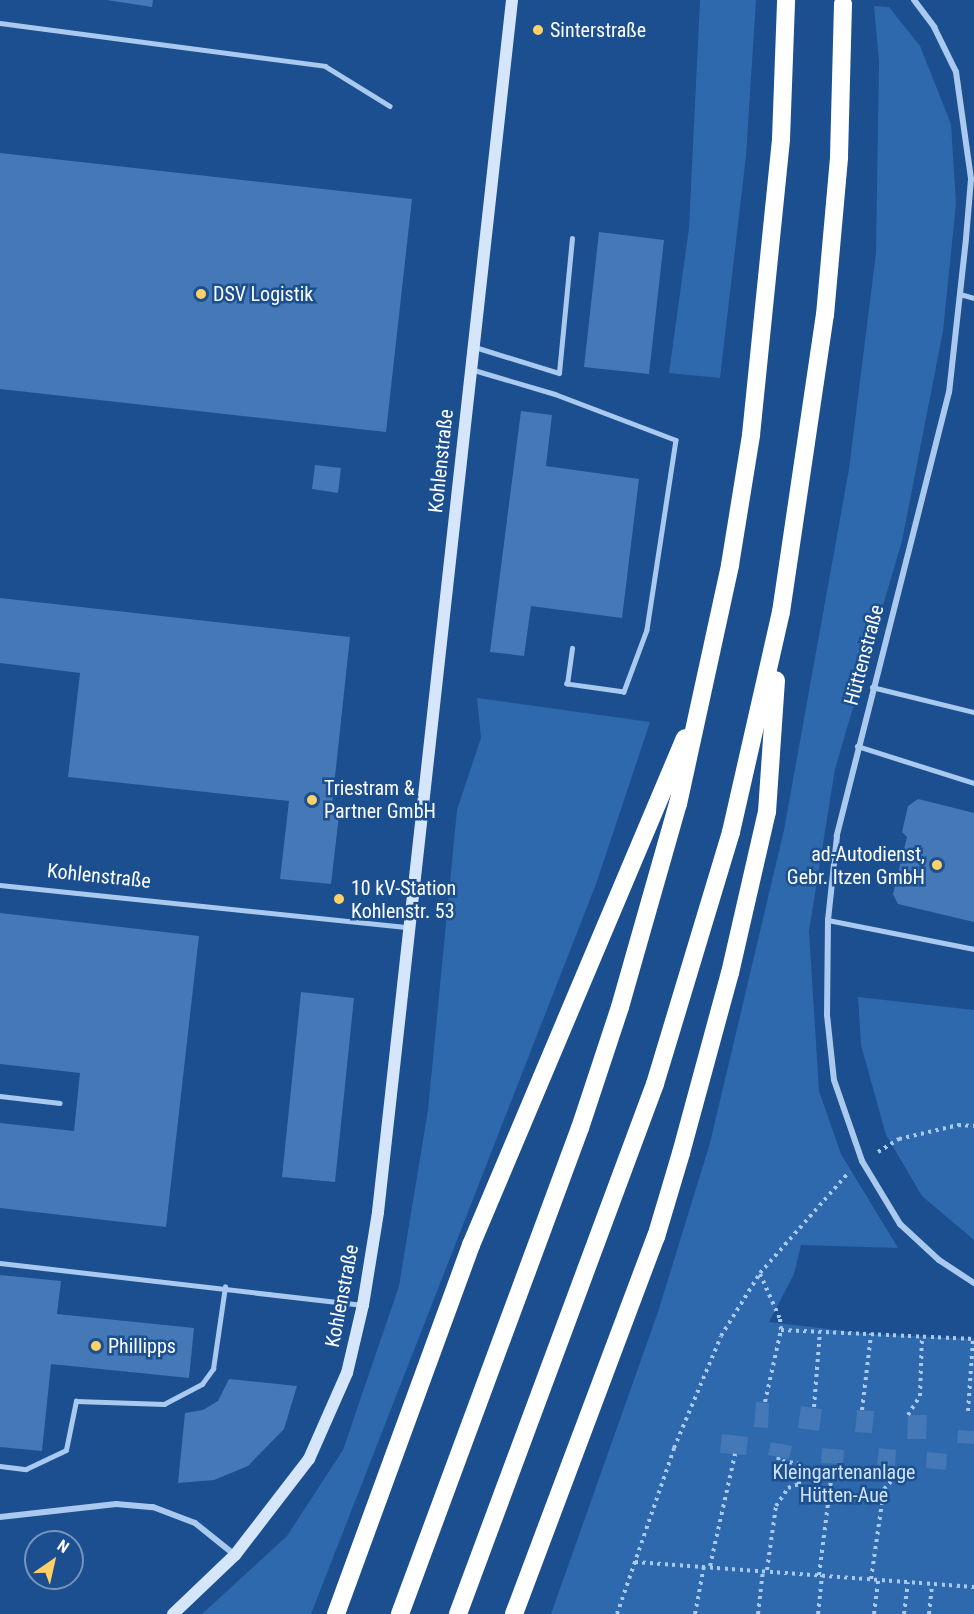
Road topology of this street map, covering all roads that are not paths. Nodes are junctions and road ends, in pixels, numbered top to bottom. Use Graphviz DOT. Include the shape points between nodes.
graph roads {
  1 [pos="512,0"];
  2 [pos="786,0"];
  3 [pos="914,0"];
  4 [pos="843,4"];
  5 [pos="0,23"];
  6 [pos="390,106"];
  7 [pos="573,239"];
  8 [pos="966,239"];
  9 [pos="974,241"];
  10 [pos="960,294"];
  11 [pos="974,298"];
  12 [pos="474,347"];
  13 [pos="471,369"];
  14 [pos="781,612"];
  15 [pos="572,648"];
  16 [pos="873,687"];
  17 [pos="704,695"];
  18 [pos="974,712"];
  19 [pos="857,746"];
  20 [pos="974,783"];
  21 [pos="0,885"];
  22 [pos="828,920"];
  23 [pos="408,927"];
  24 [pos="974,949"];
  25 [pos="0,1096"];
  26 [pos="60,1103"];
  27 [pos="0,1263"];
  28 [pos="974,1283"];
  29 [pos="225,1287"];
  30 [pos="363,1305"];
  31 [pos="0,1466"];
  32 [pos="0,1517"];
  33 [pos="236,1556"];
  34 [pos="173,1614"];
  35 [pos="336,1614"];
  36 [pos="400,1614"];
  37 [pos="458,1614"];
  38 [pos="514,1614"];
  1 -- 12 [label="street, Kohlenstraße"];
  2 -- 17 [label="highway" via="781,139 767,303 732,553"];
  3 -- 8 [label="street, Hüttenstraße" via="934,27 956,72 971,179"];
  4 -- 14 [label="highway" via="839,157 825,315"];
  5 -- 6 [label="lane" via="325,66"];
  7 -- 12 [label="lane" via="559,373"];
  8 -- 9 [label="lane"];
  8 -- 10 [label="street, Hüttenstraße"];
  10 -- 11 [label="lane"];
  10 -- 16 [label="street, Hüttenstraße" via="949,392"];
  12 -- 13 [label="street, Kohlenstraße"];
  13 -- 15 [label="lane" via="555,394 676,440 647,630 624,692 567,684"];
  13 -- 23 [label="street, Kohlenstraße"];
  14 -- 37 [label="highway" via="731,831 655,1084"];
  14 -- 38 [label="highway" via="767,812 730,973 656,1237"];
  16 -- 18 [label="lane"];
  16 -- 19 [label="street, Hüttenstraße"];
  17 -- 35 [label="highway" via="599,934 471,1245"];
  17 -- 36 [label="highway" via="678,804 617,1018"];
  19 -- 20 [label="lane"];
  19 -- 22 [label="street, Hüttenstraße" via="837,836"];
  21 -- 23 [label="lane, Kohlenstraße"];
  22 -- 24 [label="lane"];
  22 -- 28 [label="street, Hüttenstraße" via="827,1015 834,1080 862,1161 900,1224 939,1260"];
  23 -- 30 [label="street, Kohlenstraße" via="378,1212"];
  25 -- 26 [label="lane"];
  27 -- 29 [label="lane"];
  29 -- 30 [label="lane"];
  29 -- 31 [label="lane" via="213,1369 202,1384 164,1404 76,1401 66,1450 26,1469"];
  30 -- 33 [label="street, Kohlenstraße" via="347,1373 325,1428 290,1487"];
  32 -- 33 [label="street" via="116,1504 153,1507 195,1523"];
  33 -- 34 [label="street, Kohlenstraße"];
}
